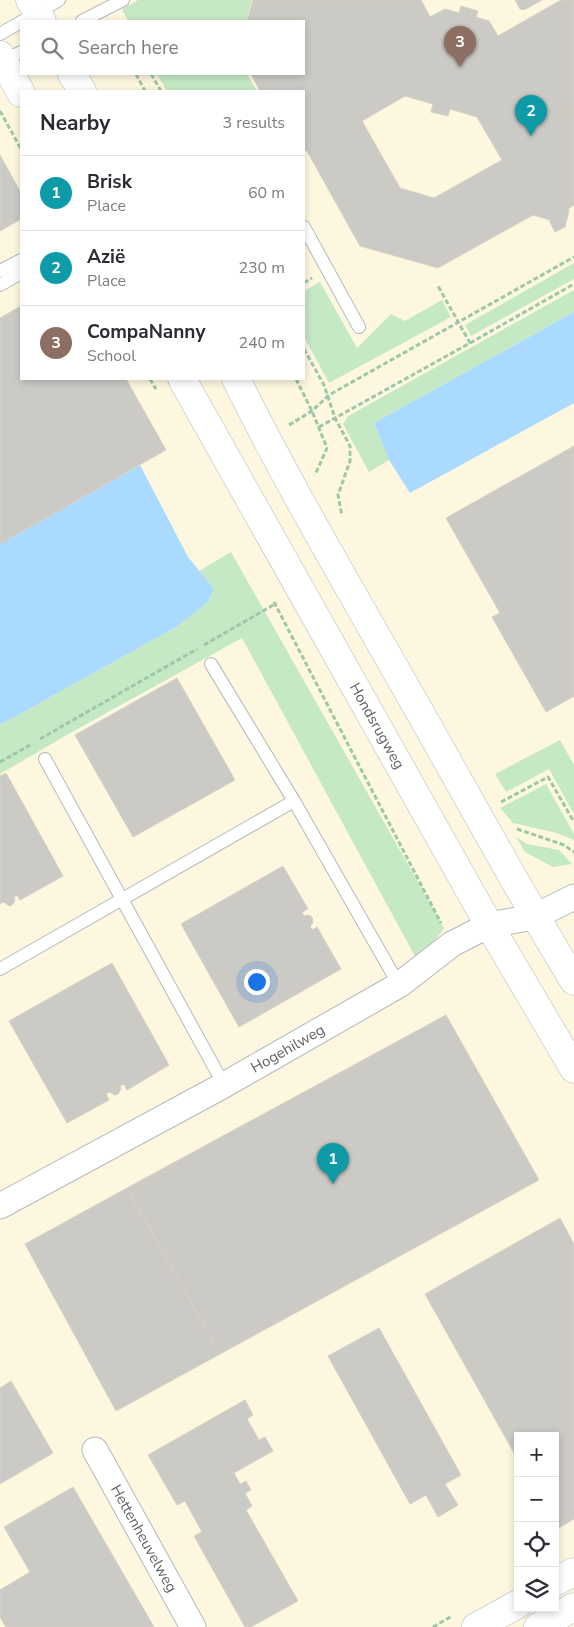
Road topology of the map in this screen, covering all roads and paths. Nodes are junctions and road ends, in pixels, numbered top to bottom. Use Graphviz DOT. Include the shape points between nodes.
graph roads {
  1 [pos="123,0"];
  2 [pos="35,13"];
  3 [pos="23,20"];
  4 [pos="84,20"];
  5 [pos="20,22"];
  6 [pos="0,34"];
  7 [pos="8,56"];
  8 [pos="73,75"];
  9 [pos="137,75"];
  10 [pos="152,75"];
  11 [pos="20,90"];
  12 [pos="81,90"];
  13 [pos="144,90"];
  14 [pos="160,90"];
  15 [pos="0,111"];
  16 [pos="20,147"];
  17 [pos="305,229"];
  18 [pos="574,257"];
  19 [pos="20,261"];
  20 [pos="0,271"];
  21 [pos="20,274"];
  22 [pos="574,284"];
  23 [pos="0,285"];
  24 [pos="438,286"];
  25 [pos="459,322"];
  26 [pos="359,327"];
  27 [pos="470,343"];
  28 [pos="305,350"];
  29 [pos="151,380"];
  30 [pos="183,380"];
  31 [pos="236,380"];
  32 [pos="329,395"];
  33 [pos="160,396"];
  34 [pos="312,411"];
  35 [pos="335,418"];
  36 [pos="319,427"];
  37 [pos="344,522"];
  38 [pos="272,597"];
  39 [pos="275,604"];
  40 [pos="210,664"];
  41 [pos="45,759"];
  42 [pos="0,762"];
  43 [pos="294,801"];
  44 [pos="498,804"];
  45 [pos="574,822"];
  46 [pos="574,897"];
  47 [pos="123,898"];
  48 [pos="534,917"];
  49 [pos="489,925"];
  50 [pos="452,944"];
  51 [pos="0,968"];
  52 [pos="574,981"];
  53 [pos="399,985"];
  54 [pos="574,1070"];
  55 [pos="224,1085"];
  56 [pos="0,1206"];
  57 [pos="94,1450"];
  58 [pos="574,1572"];
  59 [pos="559,1580"];
  60 [pos="514,1606"];
  61 [pos="574,1607"];
  62 [pos="193,1627"];
  63 [pos="476,1627"];
  64 [pos="538,1627"];
  1 -- 4 [label="lane"];
  2 -- 3 [label="lane"];
  5 -- 6 [label="lane"];
  7 -- 11 [label="street"];
  8 -- 12 [label="street"];
  9 -- 13 [label="path"];
  10 -- 14 [label="path"];
  15 -- 16 [label="path"];
  17 -- 26 [label="lane"];
  18 -- 25 [label="path"];
  19 -- 20 [label="lane"];
  21 -- 23 [label="lane"];
  22 -- 27 [label="path"];
  24 -- 25 [label="path"];
  25 -- 27 [label="path"];
  25 -- 32 [label="path"];
  27 -- 35 [label="path"];
  28 -- 32 [label="path"];
  29 -- 33 [label="path"];
  30 -- 49 [label="street, Hondsrugweg"];
  31 -- 48 [label="street" via="266,440"];
  32 -- 34 [label="path"];
  32 -- 35 [label="path"];
  35 -- 36 [label="path"];
  35 -- 37 [label="path" via="350,446 350,462 338,495"];
  38 -- 39 [label="path"];
  39 -- 42 [label="path"];
  39 -- 50 [label="path"];
  40 -- 43 [label="lane"];
  41 -- 47 [label="lane"];
  43 -- 47 [label="lane"];
  43 -- 53 [label="lane"];
  44 -- 45 [label="path" via="548,777"];
  46 -- 48 [label="street, Hogehilweg"];
  47 -- 51 [label="lane"];
  47 -- 55 [label="lane"];
  48 -- 49 [label="street, Hogehilweg"];
  48 -- 52 [label="street"];
  49 -- 50 [label="street, Hogehilweg"];
  49 -- 54 [label="street, Hondsrugweg"];
  50 -- 53 [label="street, Hogehilweg"];
  53 -- 55 [label="street, Hogehilweg"];
  55 -- 56 [label="street, Hogehilweg"];
  57 -- 62 [label="street, Hettenheuvelweg"];
  58 -- 59 [label="street"];
  60 -- 63 [label="street"];
  61 -- 64 [label="street"];
}
